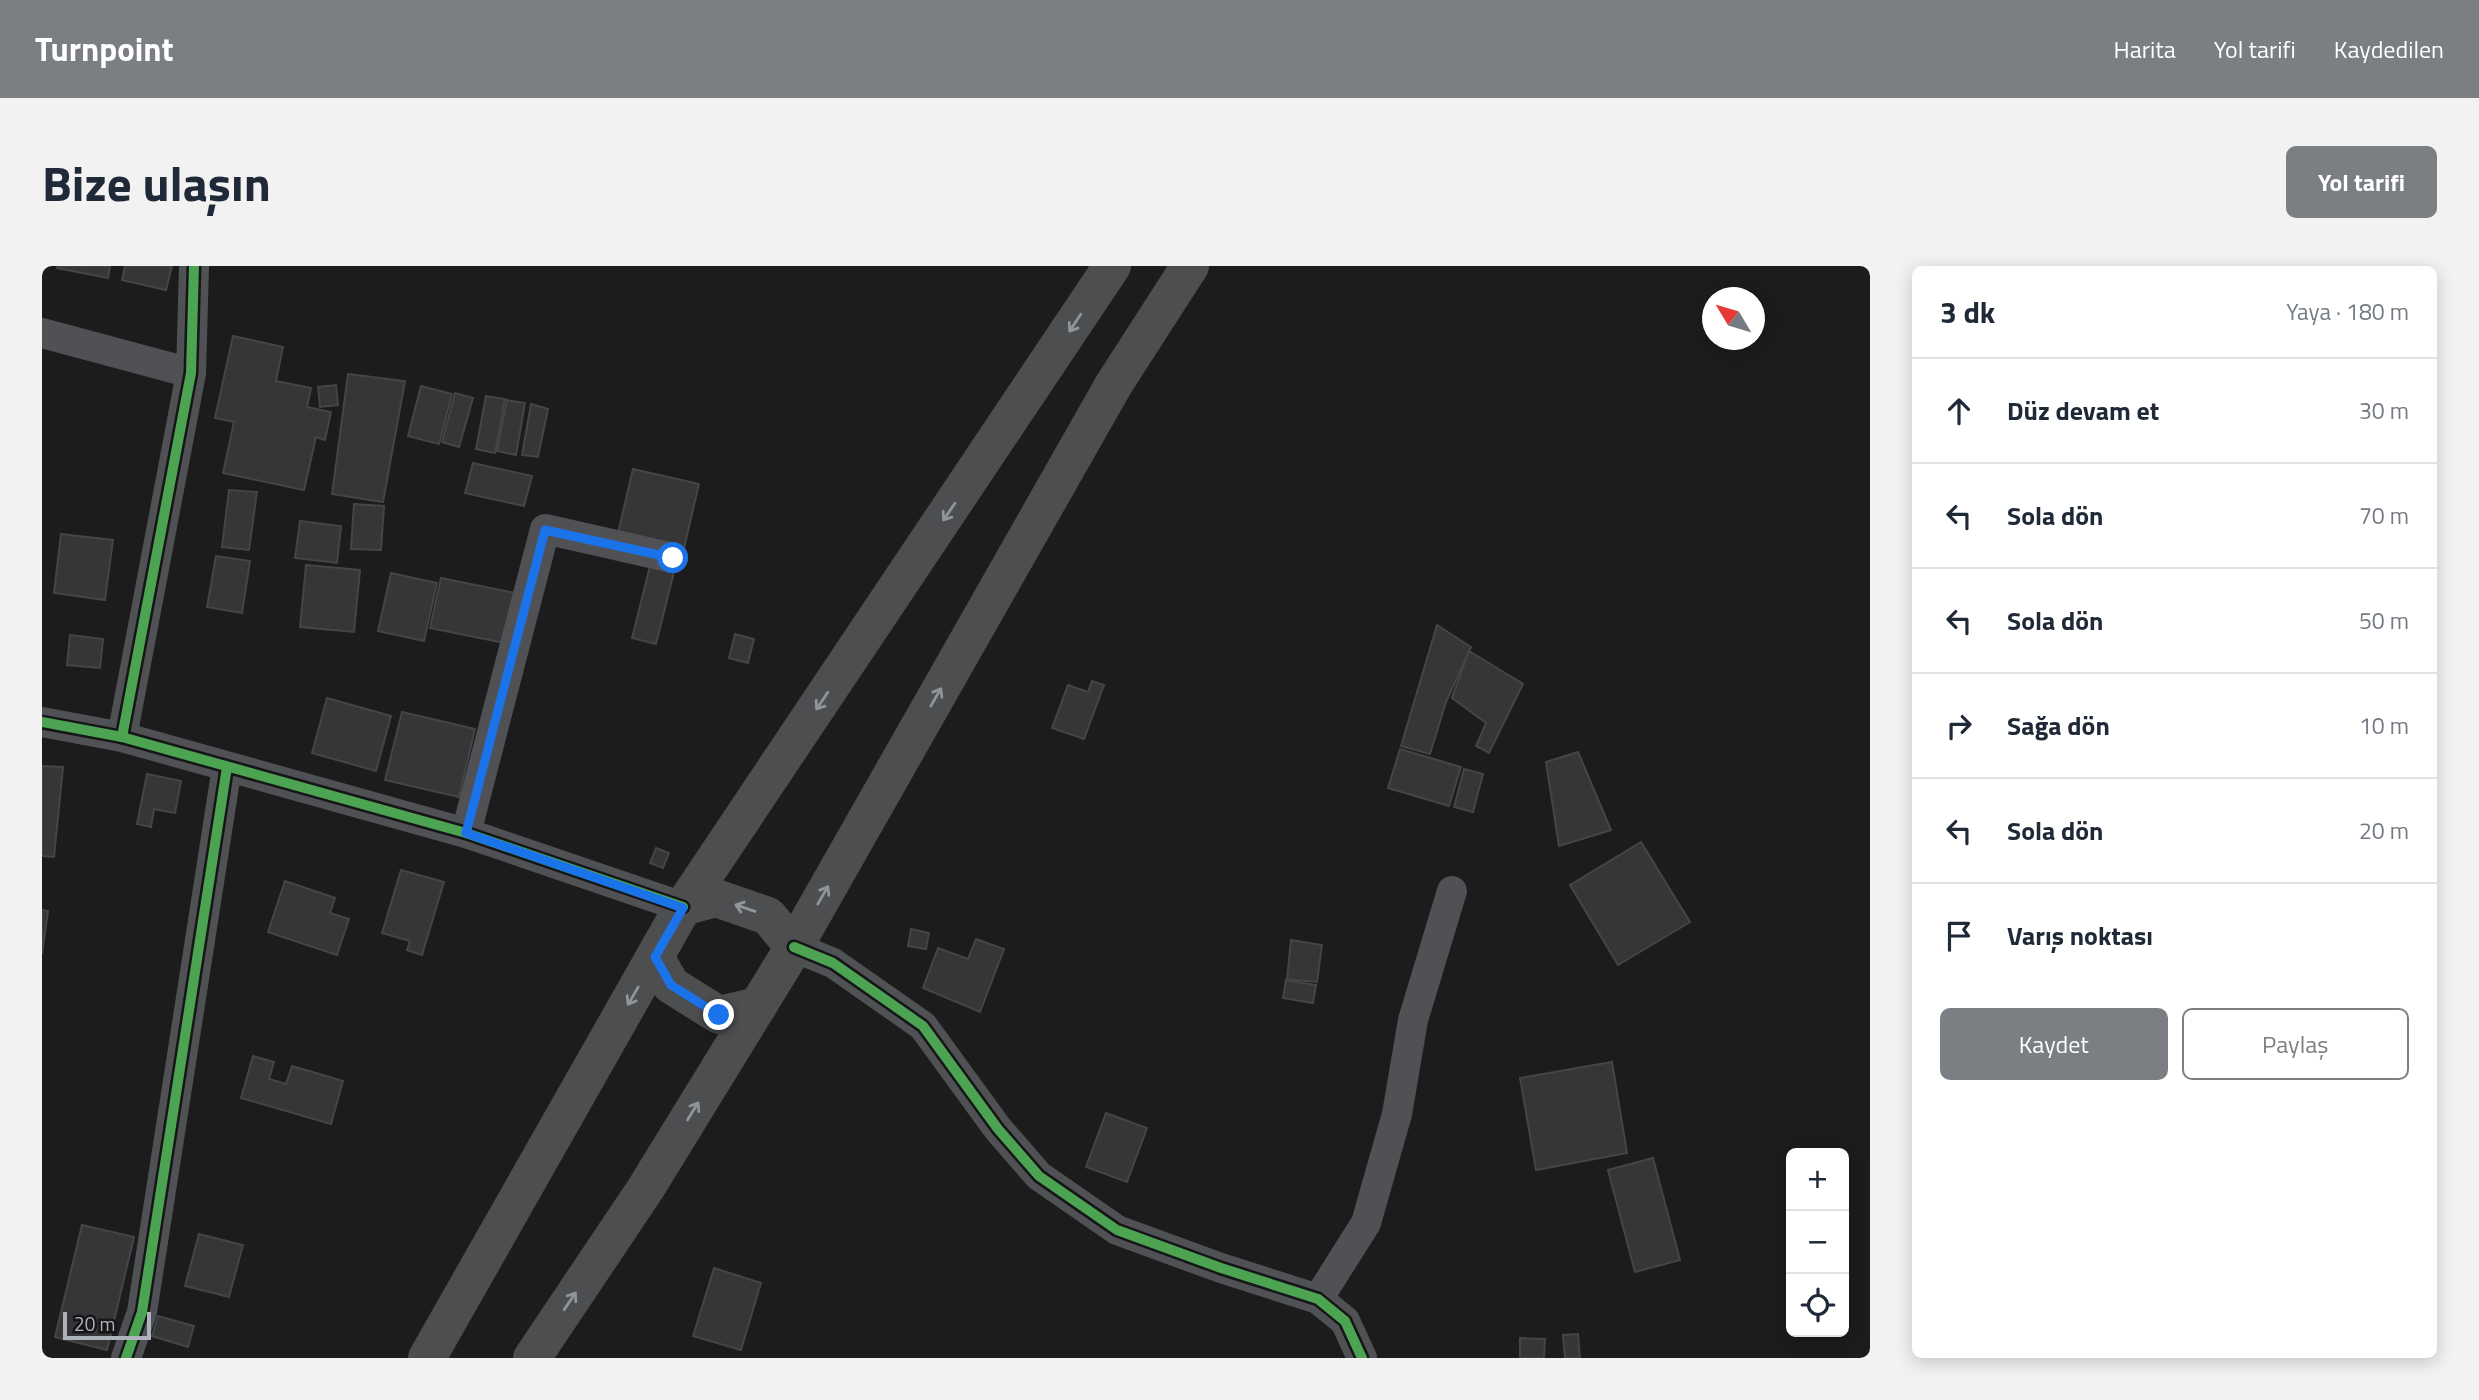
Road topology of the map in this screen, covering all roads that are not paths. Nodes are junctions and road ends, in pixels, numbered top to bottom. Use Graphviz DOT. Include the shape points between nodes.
graph roads {
  1 [pos="194,266"];
  2 [pos="1112,266"];
  3 [pos="1190,266"];
  4 [pos="42,333"];
  5 [pos="191,373"];
  6 [pos="673,558"];
  7 [pos="42,722"];
  8 [pos="122,737"];
  9 [pos="228,767"];
  10 [pos="466,833"];
  11 [pos="1452,891"];
  12 [pos="683,908"];
  13 [pos="794,947"];
  14 [pos="655,957"];
  15 [pos="758,1006"];
  16 [pos="1318,1299"];
  17 [pos="126,1358"];
  18 [pos="427,1358"];
  19 [pos="531,1358"];
  20 [pos="1362,1358"];
  1 -- 5 [label="street"];
  2 -- 12 [label="main road, one-way"];
  13 -- 3 [label="main road, one-way" via="1114,384"];
  4 -- 5 [label="street"];
  5 -- 8 [label="street"];
  6 -- 10 [label="street" via="545,530"];
  7 -- 8 [label="street"];
  8 -- 9 [label="street"];
  9 -- 10 [label="street"];
  9 -- 17 [label="street" via="142,1312"];
  10 -- 12 [label="street"];
  11 -- 16 [label="street" via="1413,1020 1397,1115 1366,1223"];
  13 -- 12 [label="main road, one-way" via="768,916 716,898"];
  12 -- 14 [label="main road"];
  13 -- 15 [label="main road"];
  13 -- 16 [label="street" via="834,963 923,1026 998,1129 1039,1176 1117,1230"];
  14 -- 15 [label="main road" via="671,985 719,1015"];
  14 -- 18 [label="main road, one-way"];
  19 -- 15 [label="main road, one-way" via="646,1188"];
  16 -- 20 [label="street" via="1345,1321"];
}
